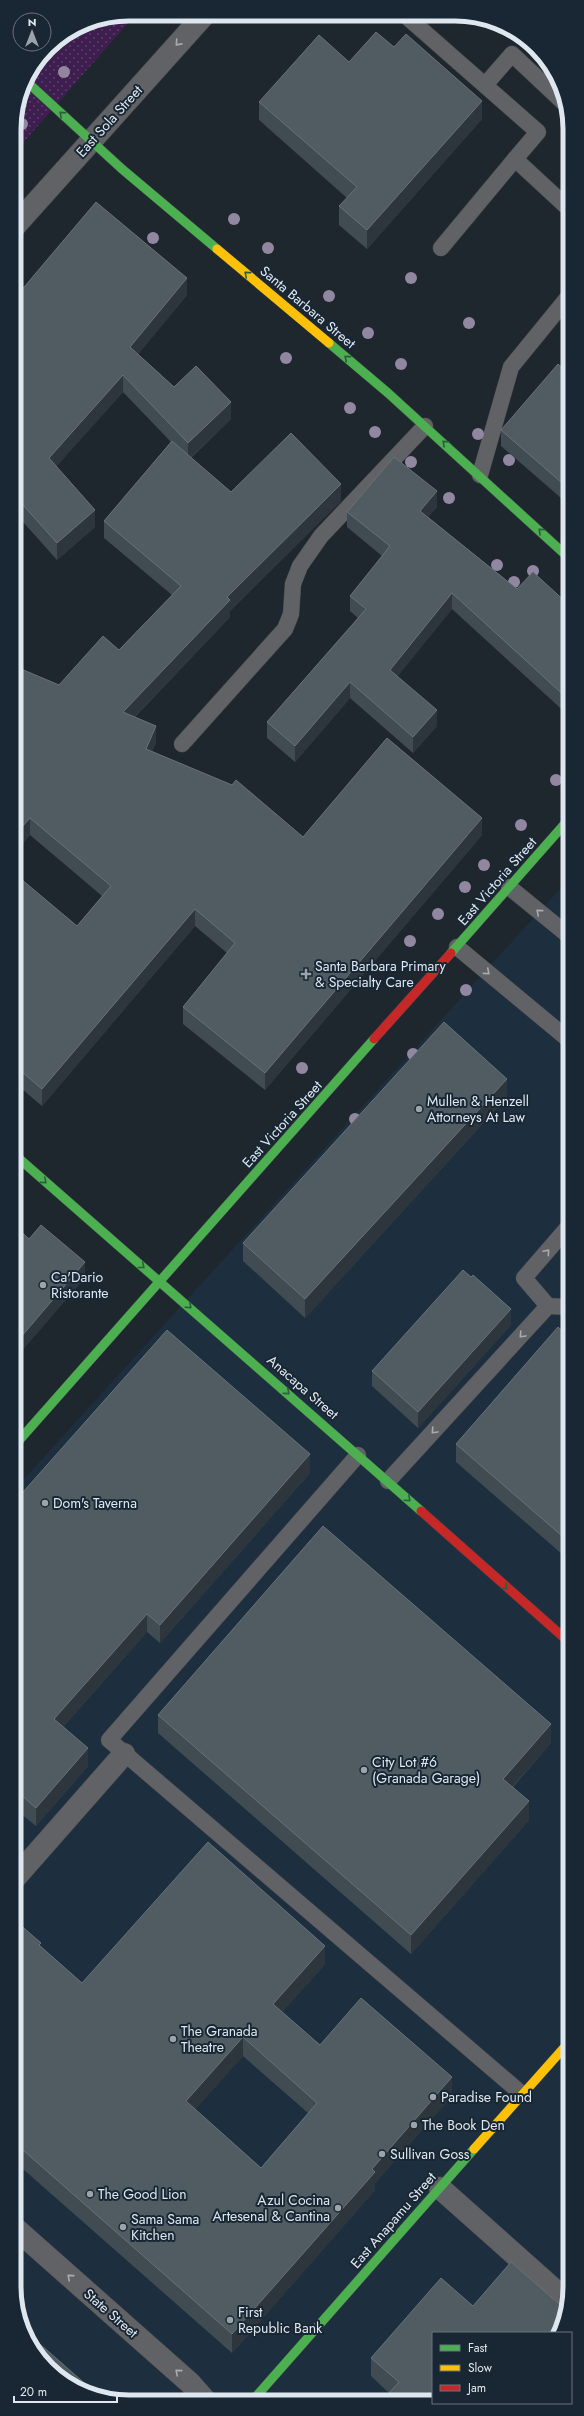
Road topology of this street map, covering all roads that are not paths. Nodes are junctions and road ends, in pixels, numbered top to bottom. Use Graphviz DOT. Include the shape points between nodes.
graph roads {
  1 [pos="198,21"];
  2 [pos="412,21"];
  3 [pos="30,85"];
  4 [pos="485,85"];
  5 [pos="558,97"];
  6 [pos="92,140"];
  7 [pos="515,159"];
  8 [pos="563,203"];
  9 [pos="21,219"];
  10 [pos="441,248"];
  11 [pos="563,303"];
  12 [pos="425,426"];
  13 [pos="480,475"];
  14 [pos="563,552"];
  15 [pos="182,744"];
  16 [pos="563,827"];
  17 [pos="510,887"];
  18 [pos="563,931"];
  19 [pos="457,947"];
  20 [pos="563,1035"];
  21 [pos="21,1160"];
  22 [pos="563,1233"];
  23 [pos="160,1280"];
  24 [pos="548,1306"];
  25 [pos="563,1307"];
  26 [pos="21,1438"];
  27 [pos="358,1455"];
  28 [pos="388,1481"];
  29 [pos="563,1637"];
  30 [pos="124,1754"];
  31 [pos="21,1871"];
  32 [pos="563,2048"];
  33 [pos="522,2094"];
  34 [pos="440,2188"];
  35 [pos="21,2233"];
  36 [pos="563,2297"];
  37 [pos="201,2395"];
  38 [pos="257,2395"];
  1 -- 6 [label="street, East Sola Street, one-way"];
  2 -- 4 [label="lane"];
  6 -- 3 [label="street, Santa Barbara Street, one-way"];
  4 -- 5 [label="lane" via="512,54"];
  4 -- 7 [label="lane" via="538,132"];
  6 -- 9 [label="street, East Sola Street"];
  12 -- 6 [label="street, Santa Barbara Street, one-way" via="122,169"];
  7 -- 8 [label="lane"];
  7 -- 10 [label="lane"];
  11 -- 13 [label="lane" via="511,367"];
  13 -- 12 [label="street, Santa Barbara Street, one-way"];
  12 -- 15 [label="lane" via="322,536 300,566 293,584 291,614 284,629"];
  14 -- 13 [label="street, Santa Barbara Street, one-way"];
  16 -- 17 [label="street, East Victoria Street"];
  18 -- 17 [label="lane, one-way"];
  17 -- 19 [label="street, East Victoria Street"];
  19 -- 20 [label="lane, one-way"];
  19 -- 23 [label="street, East Victoria Street" via="195,1244"];
  21 -- 23 [label="street, Anacapa Street, one-way"];
  24 -- 22 [label="lane, one-way" via="524,1278"];
  23 -- 26 [label="street, East Victoria Street"];
  23 -- 27 [label="street, Anacapa Street, one-way"];
  24 -- 25 [label="lane"];
  24 -- 28 [label="lane, one-way"];
  27 -- 28 [label="street, Anacapa Street"];
  27 -- 30 [label="lane" via="109,1740"];
  28 -- 29 [label="street, Anacapa Street, one-way"];
  30 -- 31 [label="street"];
  30 -- 33 [label="lane"];
  32 -- 33 [label="street, East Anapamu Street"];
  33 -- 34 [label="street, East Anapamu Street"];
  34 -- 36 [label="street"];
  34 -- 38 [label="street, East Anapamu Street"];
  37 -- 35 [label="street, State Street, one-way"];
}
